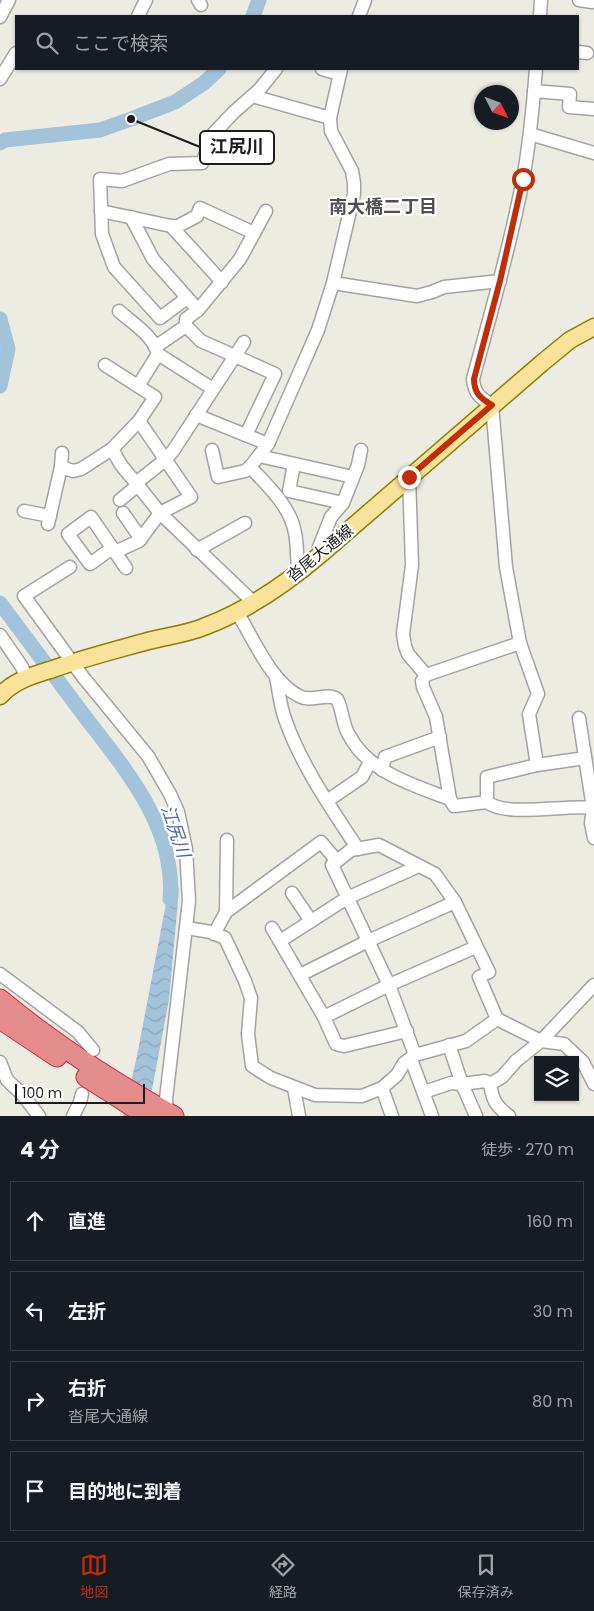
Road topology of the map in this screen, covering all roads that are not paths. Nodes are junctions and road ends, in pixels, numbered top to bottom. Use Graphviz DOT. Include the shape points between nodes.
graph roads {
  1 [pos="9,0"];
  2 [pos="146,0"];
  3 [pos="365,0"];
  4 [pos="541,0"];
  5 [pos="138,15"];
  6 [pos="359,15"];
  7 [pos="540,15"];
  8 [pos="0,16"];
  9 [pos="15,55"];
  10 [pos="275,70"];
  11 [pos="536,70"];
  12 [pos="340,71"];
  13 [pos="0,79"];
  14 [pos="534,91"];
  15 [pos="252,96"];
  16 [pos="594,109"];
  17 [pos="330,118"];
  18 [pos="530,134"];
  19 [pos="594,153"];
  20 [pos="101,210"];
  21 [pos="266,211"];
  22 [pos="131,217"];
  23 [pos="171,226"];
  24 [pos="254,233"];
  25 [pos="500,281"];
  26 [pos="222,282"];
  27 [pos="333,283"];
  28 [pos="187,298"];
  29 [pos="198,310"];
  30 [pos="120,311"];
  31 [pos="186,326"];
  32 [pos="594,327"];
  33 [pos="244,342"];
  34 [pos="156,351"];
  35 [pos="235,356"];
  36 [pos="105,365"];
  37 [pos="138,386"];
  38 [pos="213,389"];
  39 [pos="492,405"];
  40 [pos="196,415"];
  41 [pos="139,421"];
  42 [pos="246,434"];
  43 [pos="268,444"];
  44 [pos="112,449"];
  45 [pos="212,450"];
  46 [pos="361,450"];
  47 [pos="62,453"];
  48 [pos="259,456"];
  49 [pos="165,460"];
  50 [pos="294,464"];
  51 [pos="61,467"];
  52 [pos="250,467"];
  53 [pos="353,477"];
  54 [pos="409,477"];
  55 [pos="137,484"];
  56 [pos="120,500"];
  57 [pos="343,503"];
  58 [pos="24,511"];
  59 [pos="123,513"];
  60 [pos="160,513"];
  61 [pos="245,523"];
  62 [pos="141,539"];
  63 [pos="197,550"];
  64 [pos="321,554"];
  65 [pos="70,567"];
  66 [pos="126,568"];
  67 [pos="300,572"];
  68 [pos="253,602"];
  69 [pos="237,612"];
  70 [pos="0,635"];
  71 [pos="520,643"];
  72 [pos="74,662"];
  73 [pos="426,676"];
  74 [pos="26,677"];
  75 [pos="276,677"];
  76 [pos="0,696"];
  77 [pos="579,718"];
  78 [pos="440,737"];
  79 [pos="586,758"];
  80 [pos="370,762"];
  81 [pos="537,765"];
  82 [pos="382,770"];
  83 [pos="450,799"];
  84 [pos="327,801"];
  85 [pos="487,802"];
  86 [pos="594,808"];
  87 [pos="594,838"];
  88 [pos="227,840"];
  89 [pos="358,849"];
  90 [pos="337,861"];
  91 [pos="419,866"];
  92 [pos="292,893"];
  93 [pos="347,898"];
  94 [pos="455,902"];
  95 [pos="226,912"];
  96 [pos="311,921"];
  97 [pos="187,928"];
  98 [pos="272,928"];
  99 [pos="214,934"];
  100 [pos="280,941"];
  101 [pos="368,942"];
  102 [pos="476,947"];
  103 [pos="0,974"];
  104 [pos="300,975"];
  105 [pos="389,985"];
  106 [pos="594,986"];
  107 [pos="0,999"];
  108 [pos="324,1017"];
  109 [pos="0,1019"];
  110 [pos="497,1019"];
  111 [pos="407,1032"];
  112 [pos="541,1041"];
  113 [pos="449,1046"];
  114 [pos="93,1050"];
  115 [pos="413,1057"];
  116 [pos="0,1062"];
  117 [pos="462,1084"];
  118 [pos="490,1084"];
  119 [pos="594,1084"];
  120 [pos="113,1087"];
  121 [pos="294,1088"];
  122 [pos="382,1088"];
  123 [pos="424,1092"];
  124 [pos="82,1094"];
  125 [pos="500,1113"];
  126 [pos="163,1114"];
  127 [pos="39,1116"];
  128 [pos="73,1116"];
  129 [pos="298,1116"];
  130 [pos="392,1116"];
  131 [pos="432,1116"];
  132 [pos="476,1116"];
  1 -- 8 [label="street"];
  2 -- 5 [label="street"];
  3 -- 6 [label="street"];
  4 -- 7 [label="street"];
  9 -- 13 [label="street"];
  10 -- 15 [label="street"];
  11 -- 14 [label="street"];
  12 -- 17 [label="street"];
  14 -- 16 [label="street" via="570,94 569,107"];
  14 -- 18 [label="street"];
  15 -- 17 [label="street"];
  15 -- 20 [label="street" via="214,133 202,163 169,164 122,181 100,179"];
  17 -- 27 [label="street" via="331,132 352,171 354,183"];
  18 -- 19 [label="street"];
  18 -- 25 [label="street"];
  20 -- 22 [label="street"];
  20 -- 28 [label="street" via="102,234 114,267 160,318"];
  21 -- 24 [label="street"];
  22 -- 23 [label="street"];
  22 -- 28 [label="street" via="154,260"];
  23 -- 24 [label="street" via="198,216 200,208"];
  23 -- 26 [label="street"];
  24 -- 26 [label="street"];
  25 -- 27 [label="street" via="444,287 417,296"];
  25 -- 39 [label="street" via="474,379 477,395"];
  26 -- 29 [label="street"];
  27 -- 43 [label="street" via="318,330"];
  28 -- 29 [label="street"];
  29 -- 31 [label="street" via="186,319"];
  30 -- 34 [label="street" via="146,334"];
  31 -- 34 [label="street"];
  31 -- 35 [label="street" via="201,341"];
  32 -- 39 [label="main road, 沓尾大通線" via="570,340"];
  33 -- 35 [label="street"];
  34 -- 37 [label="street"];
  34 -- 38 [label="street"];
  35 -- 38 [label="street"];
  35 -- 42 [label="street" via="275,374"];
  36 -- 37 [label="street"];
  37 -- 41 [label="street" via="155,397"];
  38 -- 40 [label="street"];
  39 -- 54 [label="main road, 沓尾大通線"];
  39 -- 71 [label="street" via="506,567"];
  40 -- 42 [label="street"];
  40 -- 49 [label="street"];
  41 -- 44 [label="street"];
  41 -- 49 [label="street"];
  42 -- 43 [label="street"];
  43 -- 48 [label="street"];
  44 -- 51 [label="street" via="81,469 73,471"];
  44 -- 55 [label="street"];
  45 -- 52 [label="street" via="218,477"];
  46 -- 53 [label="street"];
  47 -- 51 [label="street"];
  48 -- 50 [label="street"];
  48 -- 52 [label="street"];
  49 -- 55 [label="street"];
  49 -- 60 [label="street" via="191,497"];
  50 -- 53 [label="street"];
  50 -- 57 [label="street" via="289,491"];
  51 -- 58 [label="street" via="49,520"];
  52 -- 67 [label="street" via="289,516 295,532"];
  53 -- 57 [label="street"];
  54 -- 64 [label="main road, 沓尾大通線"];
  54 -- 73 [label="street" via="412,565 404,646"];
  55 -- 56 [label="street"];
  55 -- 60 [label="street"];
  57 -- 64 [label="street" via="331,517 319,547"];
  59 -- 62 [label="street"];
  60 -- 62 [label="street"];
  60 -- 63 [label="street"];
  61 -- 63 [label="street"];
  62 -- 66 [label="street" via="113,550"];
  63 -- 68 [label="street"];
  64 -- 67 [label="main road, 沓尾大通線"];
  65 -- 72 [label="street" via="24,596"];
  67 -- 68 [label="main road, 沓尾大通線"];
  68 -- 69 [label="main road, 沓尾大通線"];
  69 -- 72 [label="main road, 沓尾大通線" via="187,632"];
  69 -- 75 [label="street"];
  70 -- 74 [label="street"];
  71 -- 73 [label="street"];
  71 -- 81 [label="street" via="538,694 529,714"];
  72 -- 74 [label="main road, 沓尾大通線"];
  72 -- 97 [label="street" via="148,756 178,812 186,849"];
  73 -- 78 [label="street" via="422,681 423,687 436,717"];
  74 -- 76 [label="main road, 沓尾大通線" via="12,684"];
  75 -- 80 [label="street" via="306,699 333,696 337,699 349,737"];
  75 -- 84 [label="street" via="284,718"];
  77 -- 79 [label="street"];
  78 -- 82 [label="street" via="385,757"];
  78 -- 83 [label="street"];
  79 -- 81 [label="street"];
  79 -- 86 [label="street"];
  80 -- 82 [label="street"];
  80 -- 84 [label="street" via="362,777"];
  81 -- 85 [label="street" via="487,777"];
  82 -- 83 [label="street"];
  83 -- 85 [label="street" via="454,806"];
  84 -- 89 [label="street"];
  85 -- 86 [label="street" via="492,806 520,811"];
  86 -- 87 [label="street"];
  88 -- 95 [label="street"];
  89 -- 90 [label="street" via="351,850"];
  89 -- 91 [label="street" via="380,845"];
  90 -- 93 [label="street" via="332,865"];
  90 -- 95 [label="street" via="321,842"];
  91 -- 93 [label="street"];
  91 -- 94 [label="street" via="435,874"];
  92 -- 96 [label="street"];
  93 -- 96 [label="street"];
  93 -- 101 [label="street"];
  94 -- 101 [label="street"];
  94 -- 102 [label="street"];
  95 -- 99 [label="street"];
  96 -- 100 [label="street"];
  97 -- 99 [label="street"];
  97 -- 126 [label="street"];
  98 -- 100 [label="street"];
  99 -- 121 [label="street" via="225,938 251,998 248,1034 252,1066"];
  100 -- 104 [label="street"];
  101 -- 104 [label="street"];
  101 -- 105 [label="street"];
  102 -- 105 [label="street"];
  102 -- 110 [label="street" via="489,972 479,977"];
  103 -- 114 [label="street" via="78,1032"];
  104 -- 108 [label="street"];
  105 -- 108 [label="street"];
  105 -- 111 [label="street"];
  106 -- 112 [label="street"];
  107 -- 120 [label="highway"];
  108 -- 111 [label="street" via="336,1044 344,1046"];
  109 -- 120 [label="highway"];
  110 -- 112 [label="street"];
  110 -- 113 [label="street" via="466,1041"];
  111 -- 115 [label="street"];
  112 -- 118 [label="street"];
  112 -- 119 [label="street" via="564,1044 583,1062"];
  113 -- 115 [label="street"];
  113 -- 117 [label="street"];
  115 -- 122 [label="street"];
  115 -- 123 [label="street"];
  116 -- 127 [label="street" via="7,1080"];
  117 -- 118 [label="street" via="486,1081"];
  117 -- 123 [label="street" via="451,1083"];
  117 -- 132 [label="street"];
  118 -- 125 [label="street" via="492,1098"];
  120 -- 126 [label="highway"];
  121 -- 122 [label="street" via="315,1095 352,1096"];
  121 -- 129 [label="street"];
  122 -- 130 [label="street"];
  123 -- 131 [label="street"];
  124 -- 128 [label="street"];
}
